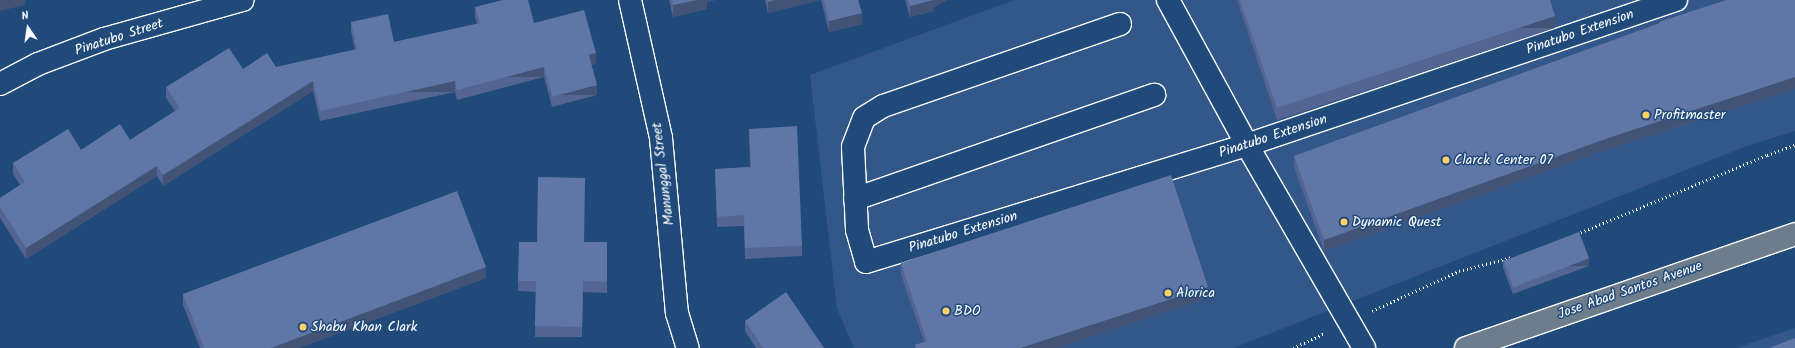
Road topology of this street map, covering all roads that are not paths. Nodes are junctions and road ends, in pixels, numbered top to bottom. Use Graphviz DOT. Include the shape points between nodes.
graph roads {
  1 [pos="243,0"];
  2 [pos="630,0"];
  3 [pos="1168,0"];
  4 [pos="1676,0"];
  5 [pos="1120,24"];
  6 [pos="0,84"];
  7 [pos="1154,95"];
  8 [pos="1247,145"];
  9 [pos="855,199"];
  10 [pos="1795,234"];
  11 [pos="688,348"];
  12 [pos="1364,348"];
  13 [pos="1466,348"];
  1 -- 6 [label="street, Pinatubo Street" via="104,39 38,64"];
  2 -- 11 [label="street, Manunggal Street" via="661,138 678,313"];
  3 -- 8 [label="street"];
  4 -- 8 [label="street, Pinatubo Extension"];
  5 -- 9 [label="street" via="883,106 864,118 853,147"];
  7 -- 9 [label="street"];
  8 -- 9 [label="street, Pinatubo Extension" via="866,262 857,230"];
  8 -- 12 [label="street"];
  10 -- 13 [label="main road, Jose Abad Santos Avenue"];
}
